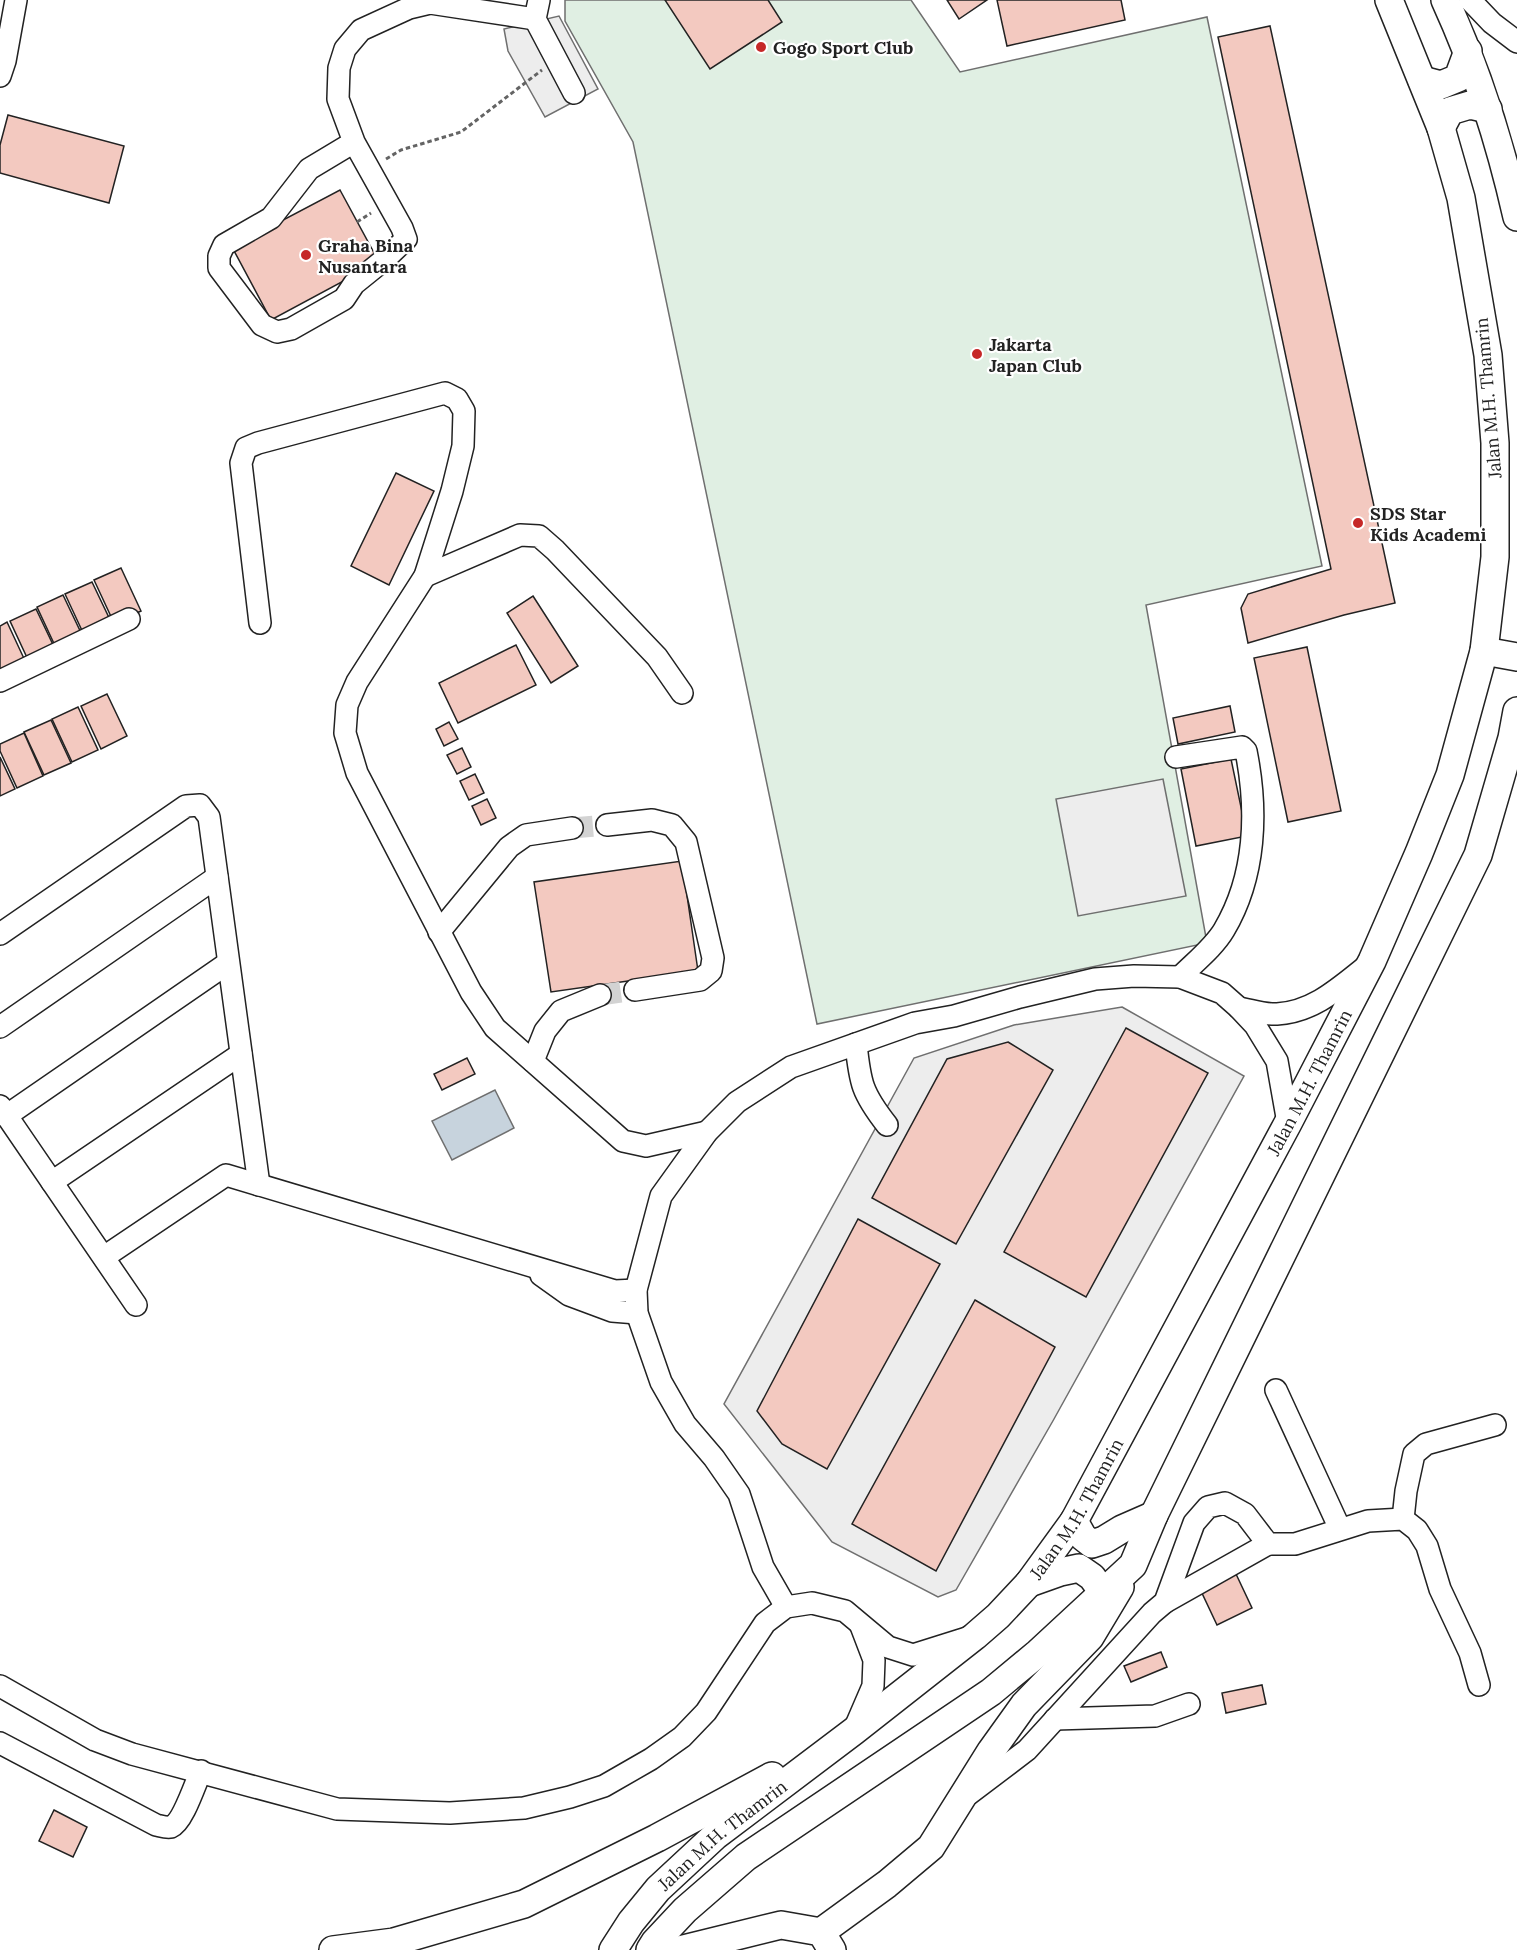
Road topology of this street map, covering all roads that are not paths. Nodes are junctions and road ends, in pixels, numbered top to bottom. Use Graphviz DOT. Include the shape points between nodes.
graph roads {
  1 [pos="16,0"];
  2 [pos="1389,0"];
  3 [pos="1445,0"];
  4 [pos="1470,0"];
  5 [pos="537,10"];
  6 [pos="1517,42"];
  7 [pos="1468,51"];
  8 [pos="0,76"];
  9 [pos="1422,80"];
  10 [pos="574,93"];
  11 [pos="1488,109"];
  12 [pos="1441,128"];
  13 [pos="354,142"];
  14 [pos="1517,160"];
  15 [pos="1510,187"];
  16 [pos="1517,217"];
  17 [pos="425,576"];
  18 [pos="129,619"];
  19 [pos="260,623"];
  20 [pos="1484,651"];
  21 [pos="1517,657"];
  22 [pos="0,681"];
  23 [pos="681,693"];
  24 [pos="1517,711"];
  25 [pos="1176,757"];
  26 [pos="607,825"];
  27 [pos="572,828"];
  28 [pos="217,876"];
  29 [pos="439,932"];
  30 [pos="0,934"];
  31 [pos="1372,961"];
  32 [pos="228,963"];
  33 [pos="1180,977"];
  34 [pos="635,990"];
  35 [pos="600,995"];
  36 [pos="1239,1008"];
  37 [pos="0,1027"];
  38 [pos="856,1044"];
  39 [pos="241,1054"];
  40 [pos="533,1061"];
  41 [pos="3,1111"];
  42 [pos="1288,1123"];
  43 [pos="887,1125"];
  44 [pos="707,1132"];
  45 [pos="52,1182"];
  46 [pos="259,1185"];
  47 [pos="104,1257"];
  48 [pos="528,1266"];
  49 [pos="636,1290"];
  50 [pos="136,1305"];
  51 [pos="637,1313"];
  52 [pos="1276,1390"];
  53 [pos="1495,1425"];
  54 [pos="1154,1515"];
  55 [pos="1403,1519"];
  56 [pos="1074,1521"];
  57 [pos="1340,1529"];
  58 [pos="1268,1544"];
  59 [pos="1133,1565"];
  60 [pos="1029,1583"];
  61 [pos="1102,1592"];
  62 [pos="1165,1602"];
  63 [pos="786,1606"];
  64 [pos="861,1626"];
  65 [pos="975,1636"];
  66 [pos="1479,1685"];
  67 [pos="0,1686"];
  68 [pos="1189,1704"];
  69 [pos="1055,1719"];
  70 [pos="854,1731"];
  71 [pos="0,1743"];
  72 [pos="201,1771"];
  73 [pos="958,1801"];
  74 [pos="826,1941"];
  75 [pos="333,1950"];
  76 [pos="613,1950"];
  77 [pos="650,1950"];
  78 [pos="679,1950"];
  1 -- 8 [label="street"];
  2 -- 9 [label="main road, Jalan M.H. Thamrin"];
  3 -- 7 [label="main road"];
  4 -- 6 [label="street"];
  5 -- 10 [label="street"];
  5 -- 13 [label="street" via="430,3 361,30 345,49 339,68 338,99"];
  7 -- 9 [label="main road" via="1458,78 1441,85"];
  7 -- 11 [label="main road"];
  9 -- 12 [label="main road, Jalan M.H. Thamrin"];
  11 -- 12 [label="main road" via="1470,105 1450,111"];
  11 -- 15 [label="main road"];
  12 -- 20 [label="main road, Jalan M.H. Thamrin" via="1461,198 1488,355 1495,443 1495,557"];
  13 -- 13 [label="street" via="406,239 354,284 344,299 291,329 277,332 262,325 219,268 219,256 224,245 271,218 309,169"];
  14 -- 15 [label="street"];
  15 -- 16 [label="main road"];
  17 -- 19 [label="street" via="463,446 464,411 457,399 446,393 246,448 241,463"];
  17 -- 23 [label="street" via="520,535 538,536 657,657"];
  17 -- 29 [label="street" via="357,682 347,705 345,733 357,773"];
  18 -- 22 [label="street"];
  20 -- 21 [label="main road"];
  20 -- 31 [label="main road, Jalan M.H. Thamrin" via="1450,775"];
  24 -- 54 [label="main road, Jalan M.H. Thamrin" via="1478,855"];
  25 -- 33 [label="street" via="1242,747 1246,751 1254,829 1242,891 1232,915 1223,931"];
  26 -- 34 [label="street" via="652,820 672,825 686,842 713,958 711,971 700,980"];
  27 -- 29 [label="street" via="526,835 509,847"];
  28 -- 30 [label="street" via="209,817 200,805 186,806"];
  28 -- 32 [label="street"];
  28 -- 37 [label="street"];
  29 -- 40 [label="street" via="495,1028"];
  31 -- 36 [label="street" via="1327,998 1306,1008 1276,1014"];
  31 -- 42 [label="main road, Jalan M.H. Thamrin"];
  32 -- 39 [label="street"];
  32 -- 41 [label="street"];
  33 -- 36 [label="street" via="1222,993"];
  33 -- 38 [label="street" via="1095,979 915,1023"];
  35 -- 40 [label="street" via="561,1011 545,1031"];
  36 -- 42 [label="street" via="1255,1025 1276,1061"];
  38 -- 43 [label="street" via="860,1080 871,1105"];
  38 -- 44 [label="street" via="791,1067 737,1102"];
  39 -- 45 [label="street"];
  39 -- 46 [label="street"];
  40 -- 44 [label="street" via="623,1141 646,1146"];
  41 -- 45 [label="street"];
  42 -- 56 [label="main road, Jalan M.H. Thamrin"];
  44 -- 49 [label="street" via="661,1196"];
  45 -- 47 [label="street"];
  46 -- 47 [label="street" via="226,1175"];
  46 -- 48 [label="street"];
  47 -- 50 [label="street"];
  48 -- 49 [label="street" via="615,1291"];
  48 -- 51 [label="street" via="569,1295 612,1311"];
  49 -- 51 [label="street"];
  51 -- 63 [label="street" via="661,1382 685,1424 739,1494 763,1567"];
  52 -- 57 [label="street"];
  53 -- 55 [label="street" via="1426,1444 1414,1454"];
  54 -- 56 [label="main road" via="1092,1544"];
  54 -- 59 [label="main road, Jalan M.H. Thamrin"];
  55 -- 57 [label="street" via="1368,1521"];
  55 -- 66 [label="street" via="1417,1530 1427,1546"];
  56 -- 60 [label="main road, Jalan M.H. Thamrin"];
  57 -- 58 [label="street" via="1295,1544"];
  58 -- 62 [label="street"];
  58 -- 62 [label="street" via="1245,1514 1225,1503 1208,1507 1194,1523"];
  59 -- 61 [label="main road, Jalan M.H. Thamrin"];
  59 -- 73 [label="main road" via="1090,1637 1024,1705"];
  60 -- 61 [label="main road" via="1079,1568 1092,1577"];
  60 -- 65 [label="main road, Jalan M.H. Thamrin"];
  61 -- 77 [label="main road, Jalan M.H. Thamrin" via="991,1692 746,1857 685,1910"];
  62 -- 69 [label="street"];
  63 -- 64 [label="street" via="812,1603 845,1611"];
  63 -- 72 [label="street" via="765,1623 706,1712 682,1737 604,1786 570,1797 524,1808 450,1813 337,1809"];
  64 -- 65 [label="street" via="888,1647 913,1655"];
  64 -- 70 [label="street" via="874,1660 873,1686"];
  65 -- 70 [label="main road, Jalan M.H. Thamrin"];
  67 -- 72 [label="street" via="94,1740"];
  68 -- 69 [label="street" via="1155,1716"];
  69 -- 73 [label="street" via="1027,1750"];
  70 -- 75 [label="main road" via="657,1838 524,1904 394,1942"];
  70 -- 76 [label="main road, Jalan M.H. Thamrin" via="715,1836 658,1889"];
  71 -- 72 [label="street" via="165,1827 172,1827 179,1820"];
  73 -- 74 [label="main road" via="931,1847"];
  74 -- 78 [label="main road" via="781,1925"];
}
